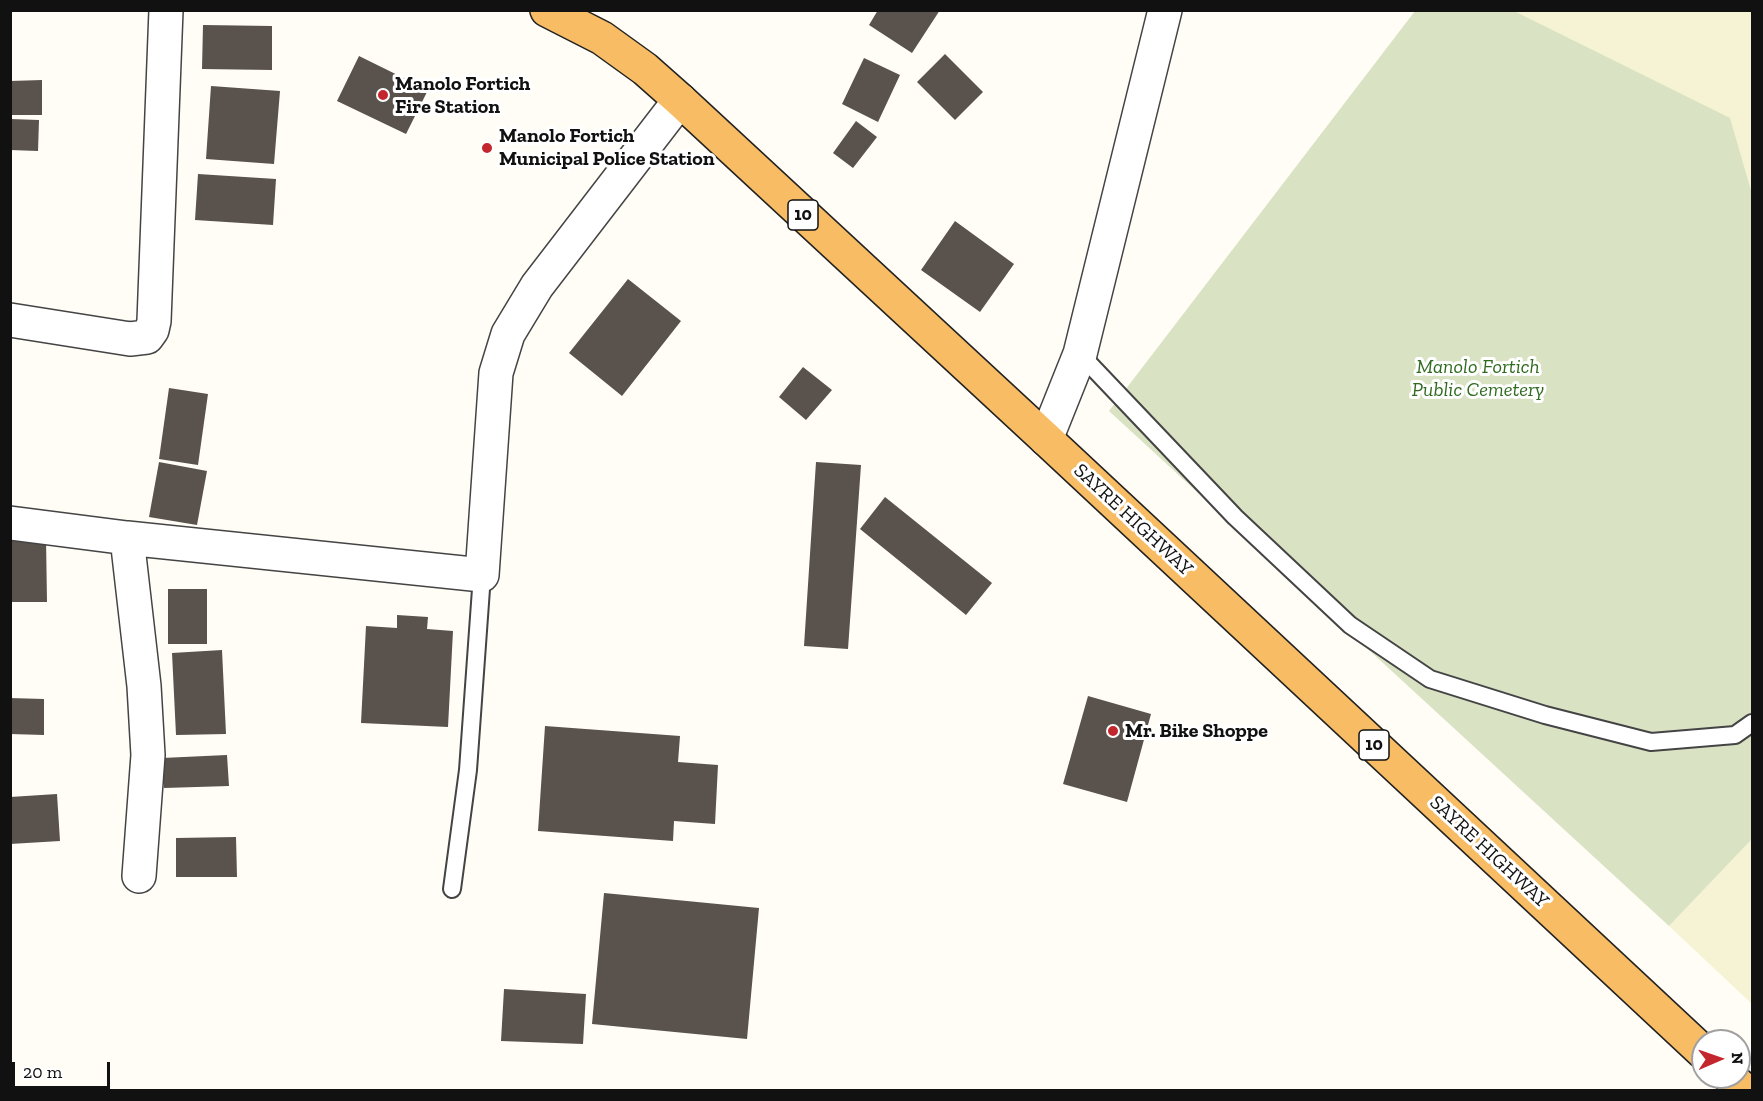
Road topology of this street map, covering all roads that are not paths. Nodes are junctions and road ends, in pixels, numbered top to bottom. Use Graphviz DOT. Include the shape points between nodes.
graph roads {
  1 [pos="166,10"];
  2 [pos="547,10"];
  3 [pos="1165,10"];
  4 [pos="680,100"];
  5 [pos="10,320"];
  6 [pos="1080,354"];
  7 [pos="1046,439"];
  8 [pos="10,523"];
  9 [pos="128,538"];
  10 [pos="482,575"];
  11 [pos="1752,723"];
  12 [pos="139,876"];
  13 [pos="452,889"];
  14 [pos="1691,1041"];
  1 -- 5 [label="street" via="152,330 147,337 130,339"];
  2 -- 4 [label="highway, SAYRE HIGHWAY / 10" via="602,38"];
  3 -- 6 [label="street"];
  4 -- 7 [label="highway, SAYRE HIGHWAY / 10"];
  4 -- 10 [label="street" via="544,277 508,334 496,373"];
  6 -- 7 [label="street"];
  6 -- 11 [label="lane" via="1235,516 1350,625 1430,679 1545,716 1651,742 1735,735"];
  7 -- 14 [label="highway, SAYRE HIGHWAY / 10"];
  8 -- 9 [label="street"];
  9 -- 10 [label="street"];
  9 -- 12 [label="street" via="148,755"];
  10 -- 13 [label="lane" via="468,770"];
}
